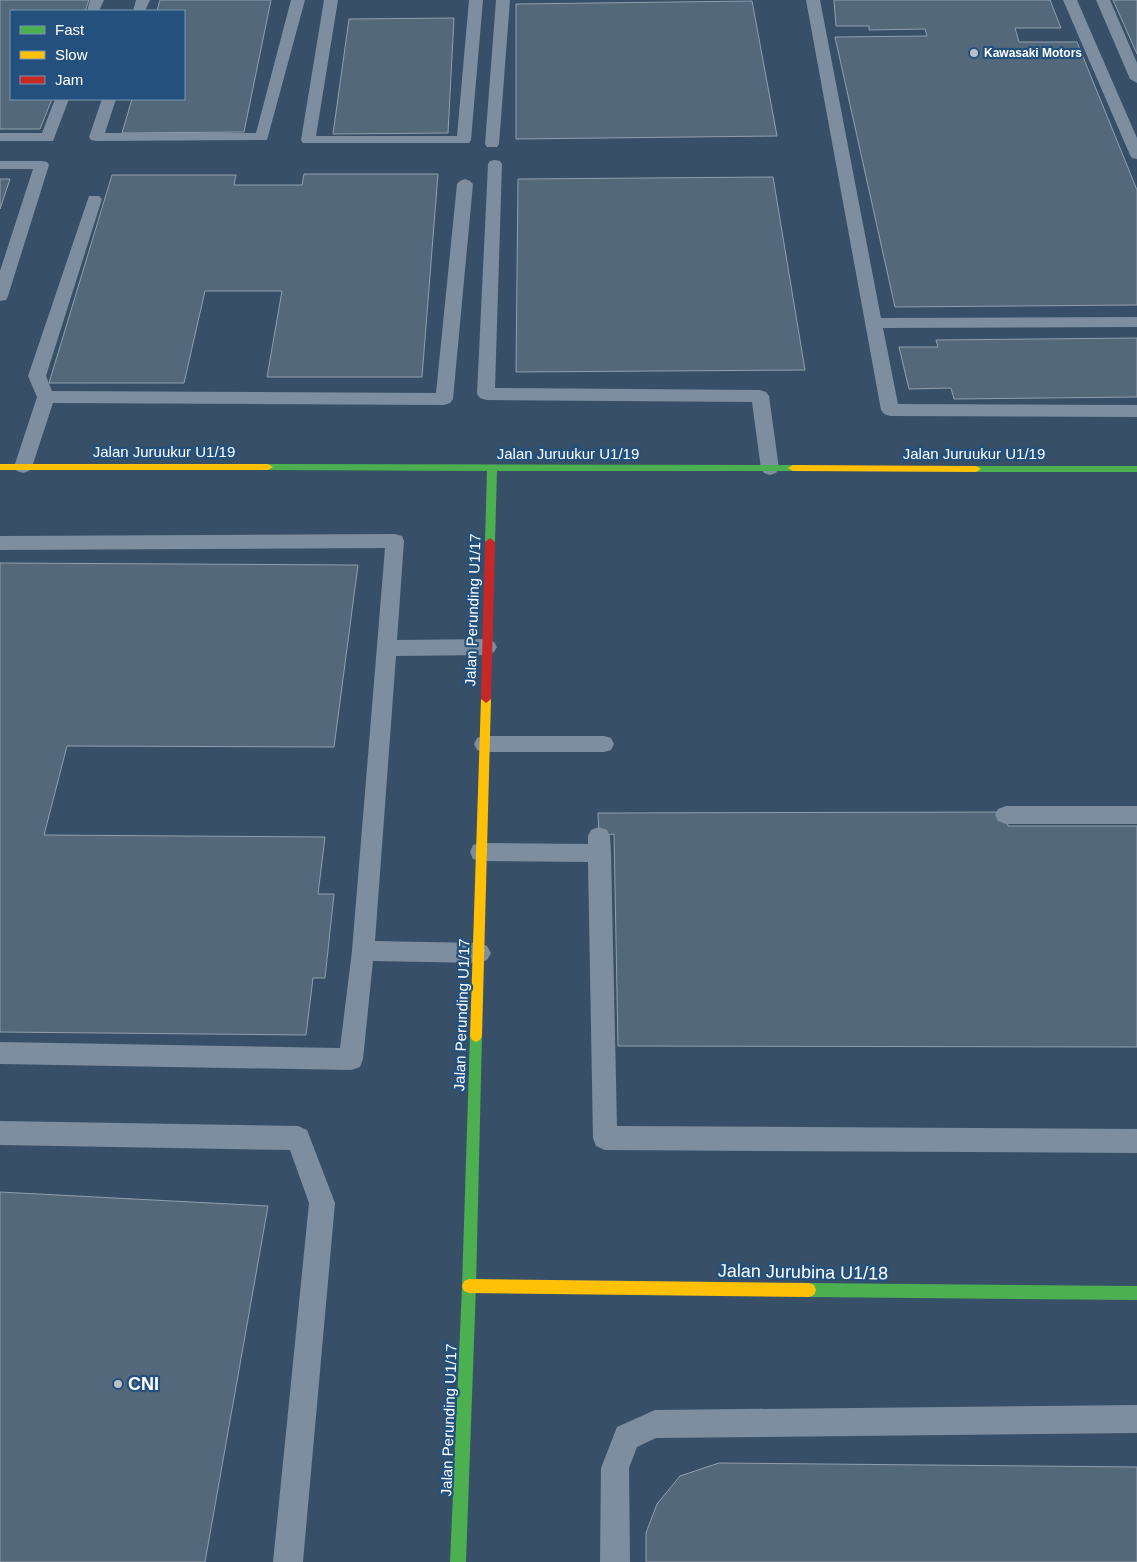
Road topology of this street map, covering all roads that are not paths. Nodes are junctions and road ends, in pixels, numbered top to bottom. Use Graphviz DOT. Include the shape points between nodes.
graph roads {
  1 [pos="298,0"];
  2 [pos="330,0"];
  3 [pos="476,0"];
  4 [pos="503,0"];
  5 [pos="813,0"];
  6 [pos="1070,0"];
  7 [pos="1103,0"];
  8 [pos="1137,80"];
  9 [pos="62,100"];
  10 [pos="109,100"];
  11 [pos="0,138"];
  12 [pos="492,144"];
  13 [pos="1137,155"];
  14 [pos="495,164"];
  15 [pos="0,165"];
  16 [pos="465,184"];
  17 [pos="94,199"];
  18 [pos="0,296"];
  19 [pos="1137,322"];
  20 [pos="873,323"];
  21 [pos="46,397"];
  22 [pos="1137,411"];
  23 [pos="23,466"];
  24 [pos="0,467"];
  25 [pos="492,469"];
  26 [pos="770,469"];
  27 [pos="1137,469"];
  28 [pos="0,543"];
  29 [pos="487,647"];
  30 [pos="386,648"];
  31 [pos="484,744"];
  32 [pos="604,744"];
  33 [pos="1006,814"];
  34 [pos="1137,815"];
  35 [pos="481,852"];
  36 [pos="363,951"];
  37 [pos="479,953"];
  38 [pos="0,1053"];
  39 [pos="0,1133"];
  40 [pos="1137,1141"];
  41 [pos="469,1286"];
  42 [pos="1137,1293"];
  43 [pos="1137,1419"];
  44 [pos="288,1562"];
  45 [pos="458,1562"];
  46 [pos="615,1562"];
  1 -- 10 [label="lane" via="262,137 96,137"];
  2 -- 3 [label="lane" via="308,140 464,140"];
  4 -- 12 [label="lane"];
  5 -- 20 [label="lane"];
  6 -- 13 [label="lane"];
  7 -- 8 [label="lane"];
  9 -- 11 [label="lane" via="48,138"];
  14 -- 26 [label="lane" via="486,394 760,396"];
  15 -- 18 [label="lane" via="42,165"];
  16 -- 21 [label="lane" via="444,399"];
  17 -- 21 [label="lane" via="37,376"];
  19 -- 20 [label="lane"];
  20 -- 22 [label="lane" via="890,410"];
  21 -- 23 [label="lane"];
  23 -- 24 [label="street, Jalan Juruukur U1/19"];
  23 -- 25 [label="street, Jalan Juruukur U1/19"];
  25 -- 26 [label="street, Jalan Juruukur U1/19"];
  25 -- 29 [label="street, Jalan Perunding U1/17"];
  26 -- 27 [label="street, Jalan Juruukur U1/19"];
  28 -- 30 [label="lane" via="395,541"];
  29 -- 30 [label="lane"];
  29 -- 31 [label="street, Jalan Perunding U1/17"];
  30 -- 36 [label="lane"];
  31 -- 32 [label="lane"];
  31 -- 35 [label="street, Jalan Perunding U1/17"];
  33 -- 34 [label="lane"];
  35 -- 37 [label="street, Jalan Perunding U1/17"];
  35 -- 40 [label="lane" via="599,844 605,1138"];
  36 -- 37 [label="lane"];
  36 -- 38 [label="lane" via="351,1059"];
  37 -- 41 [label="street, Jalan Perunding U1/17"];
  39 -- 44 [label="lane" via="298,1138 322,1203"];
  41 -- 42 [label="street, Jalan Jurubina U1/18"];
  41 -- 45 [label="street, Jalan Perunding U1/17"];
  43 -- 46 [label="lane" via="655,1424 627,1437 615,1468"];
}
